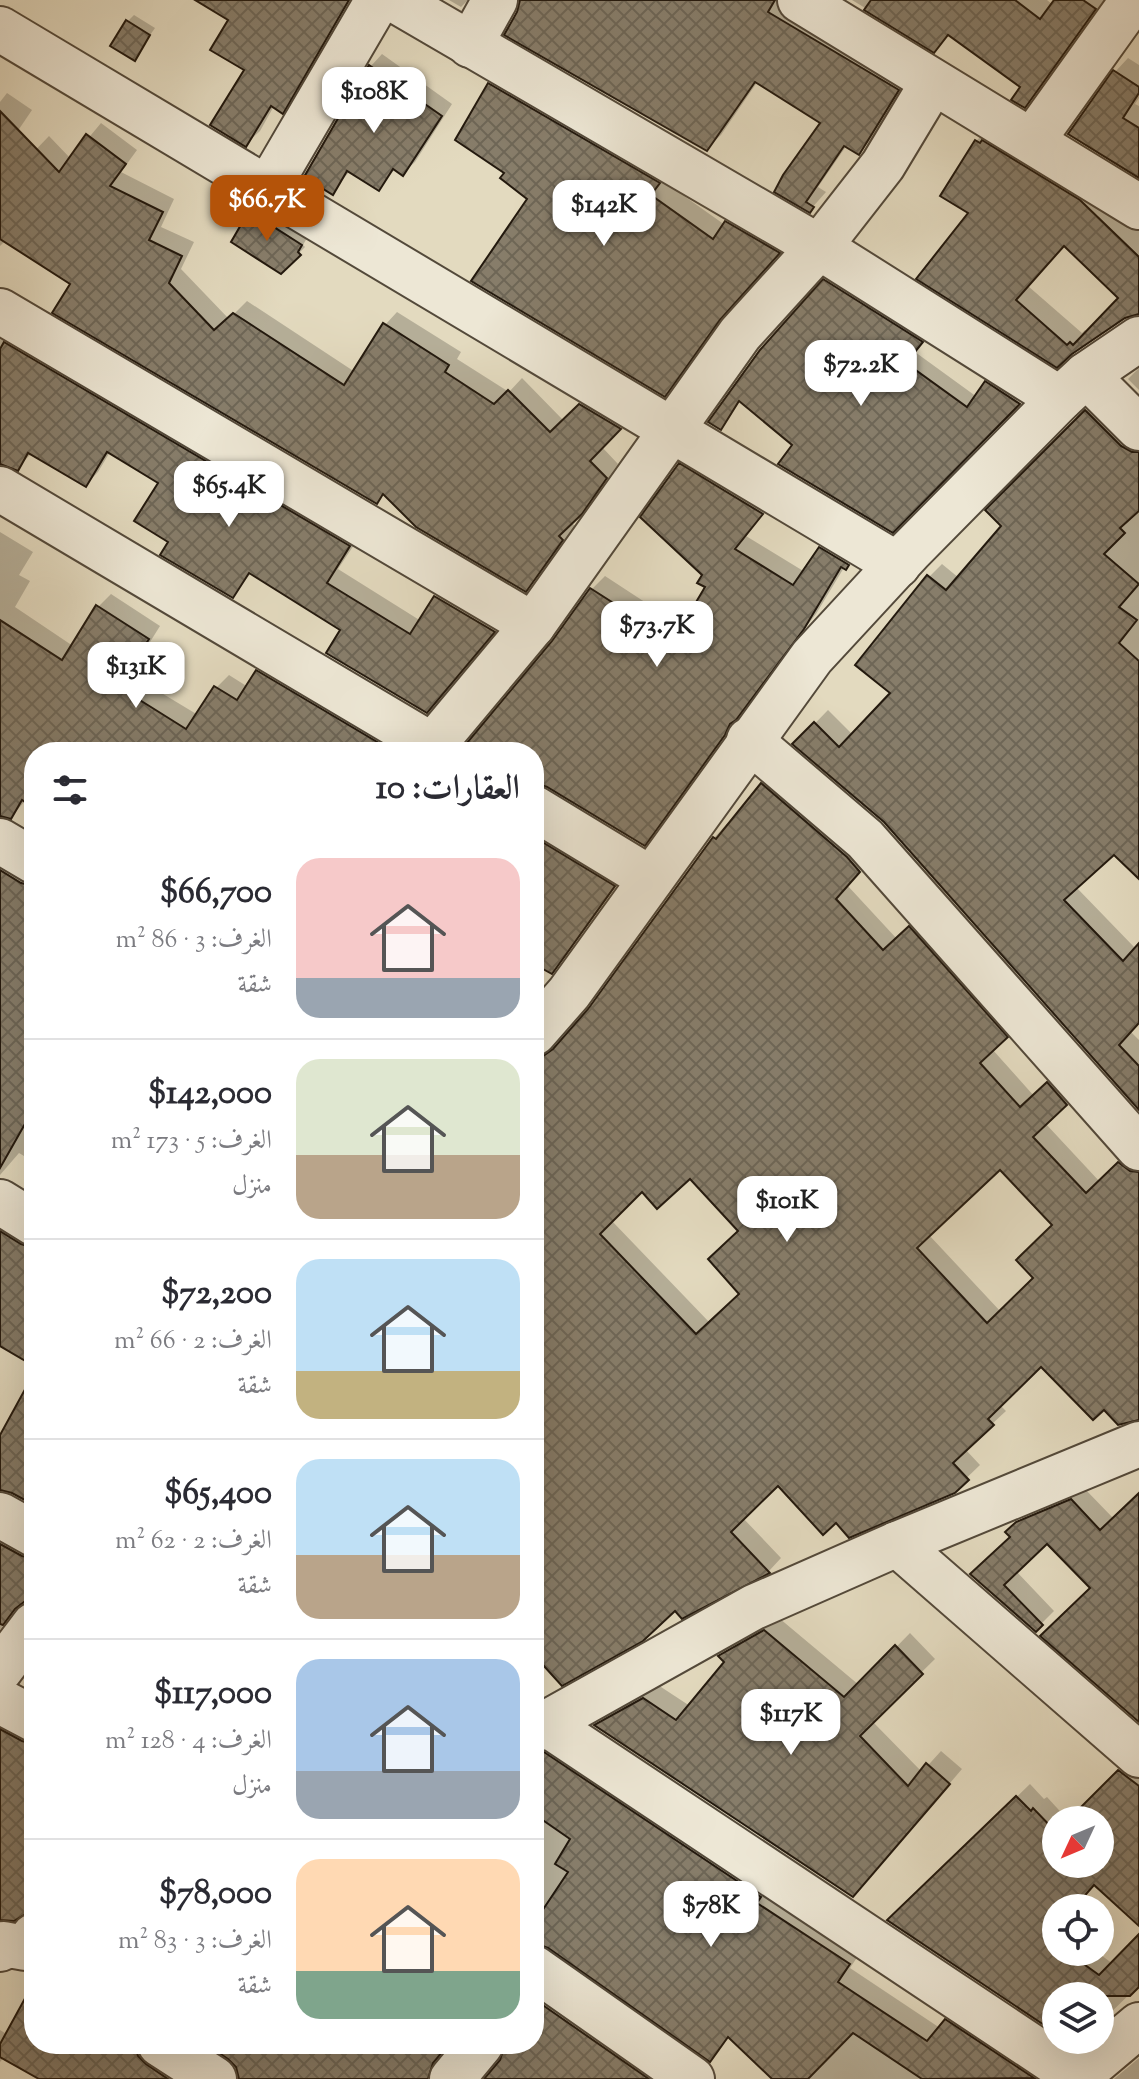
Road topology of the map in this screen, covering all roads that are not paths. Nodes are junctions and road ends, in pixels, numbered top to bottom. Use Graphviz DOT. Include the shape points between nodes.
graph roads {
  1 [pos="378,0"];
  2 [pos="395,0"];
  3 [pos="495,0"];
  4 [pos="800,0"];
  5 [pos="1122,4"];
  6 [pos="0,29"];
  7 [pos="470,45"];
  8 [pos="933,82"];
  9 [pos="1032,141"];
  10 [pos="268,188"];
  11 [pos="1139,207"];
  12 [pos="819,247"];
  13 [pos="0,311"];
  14 [pos="1139,339"];
  15 [pos="1073,387"];
  16 [pos="1139,428"];
  17 [pos="671,431"];
  18 [pos="0,489"];
  19 [pos="898,565"];
  20 [pos="533,625"];
  21 [pos="749,740"];
  22 [pos="421,742"];
  23 [pos="440,742"];
  24 [pos="544,814"];
  25 [pos="0,841"];
  26 [pos="24,855"];
  27 [pos="651,879"];
  28 [pos="544,1022"];
  29 [pos="1139,1148"];
  30 [pos="0,1202"];
  31 [pos="24,1217"];
  32 [pos="1139,1444"];
  33 [pos="0,1515"];
  34 [pos="24,1528"];
  35 [pos="897,1544"];
  36 [pos="24,1638"];
  37 [pos="0,1670"];
  38 [pos="0,1701"];
  39 [pos="24,1714"];
  40 [pos="544,1725"];
  41 [pos="544,1730"];
  42 [pos="1139,1755"];
  43 [pos="544,1980"];
  44 [pos="1139,2025"];
  45 [pos="175,2054"];
  46 [pos="473,2054"];
  47 [pos="1091,2074"];
  48 [pos="214,2079"];
  49 [pos="452,2079"];
  50 [pos="692,2079"];
  1 -- 10 [label="street"];
  2 -- 7 [label="street"];
  3 -- 7 [label="street"];
  4 -- 8 [label="street"];
  5 -- 9 [label="street"];
  6 -- 10 [label="street"];
  7 -- 12 [label="street"];
  8 -- 9 [label="street"];
  8 -- 12 [label="street" via="883,165"];
  9 -- 11 [label="street"];
  10 -- 17 [label="street"];
  12 -- 15 [label="street"];
  12 -- 17 [label="street" via="740,334"];
  13 -- 20 [label="street"];
  14 -- 15 [label="street"];
  15 -- 16 [label="street"];
  15 -- 19 [label="street"];
  17 -- 19 [label="street"];
  17 -- 20 [label="street"];
  18 -- 22 [label="street"];
  19 -- 21 [label="street" via="812,657"];
  20 -- 23 [label="street"];
  21 -- 27 [label="street"];
  21 -- 29 [label="street" via="865,839"];
  24 -- 27 [label="street"];
  25 -- 26 [label="street"];
  27 -- 28 [label="street"];
  30 -- 31 [label="street"];
  32 -- 35 [label="street"];
  33 -- 34 [label="street"];
  35 -- 40 [label="street" via="754,1607"];
  35 -- 42 [label="street"];
  36 -- 37 [label="street"];
  38 -- 39 [label="street"];
  41 -- 47 [label="street"];
  43 -- 50 [label="street"];
  44 -- 47 [label="street"];
  45 -- 48 [label="street"];
  46 -- 49 [label="street"];
}
